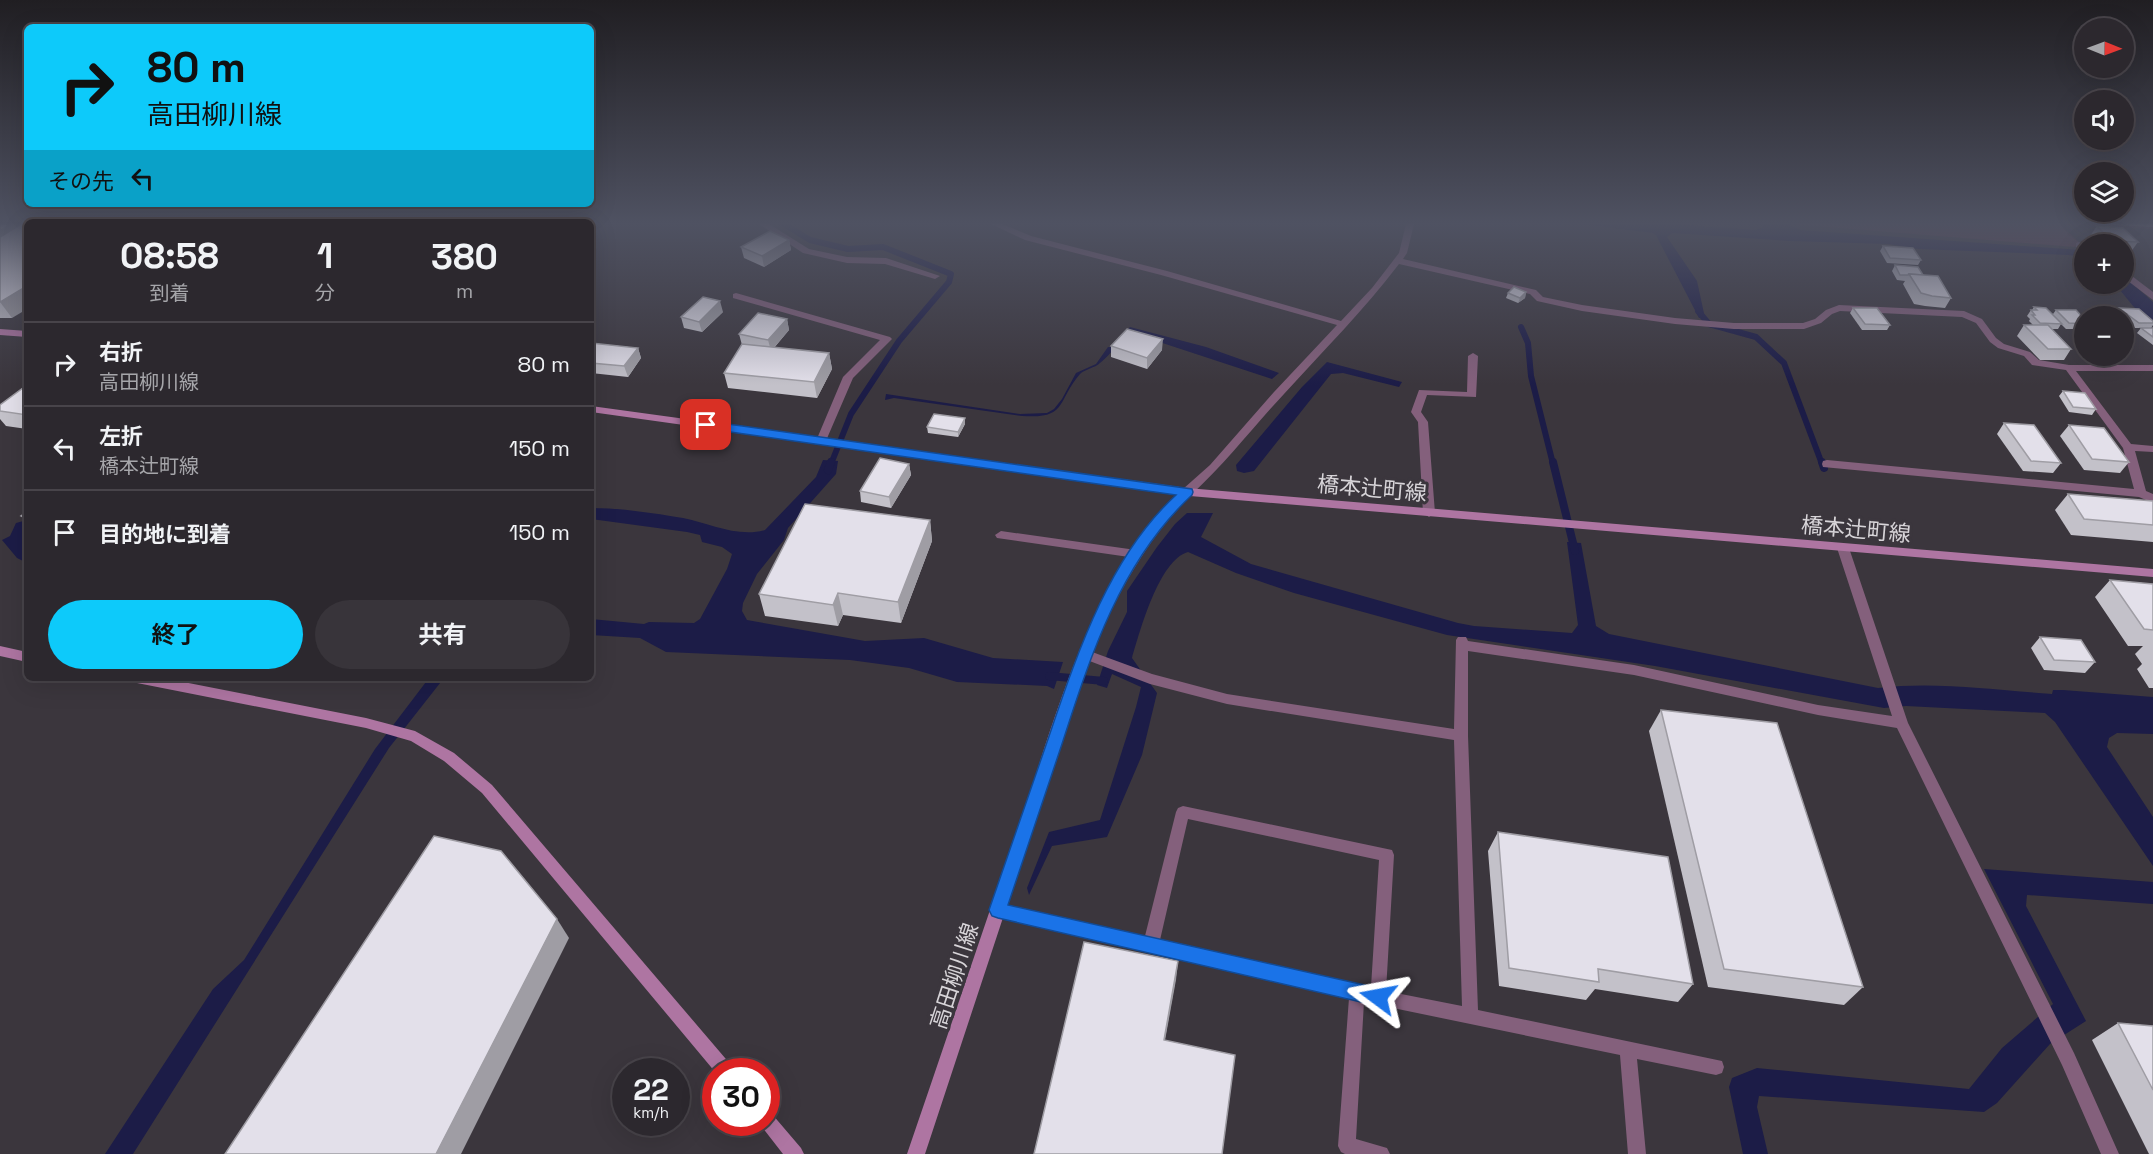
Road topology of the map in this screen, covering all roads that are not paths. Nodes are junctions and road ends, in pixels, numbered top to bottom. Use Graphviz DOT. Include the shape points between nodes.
graph roads {
  1 [pos="1181,278"];
  2 [pos="1383,278"];
  3 [pos="1474,278"];
  4 [pos="2134,281"];
  5 [pos="736,296"];
  6 [pos="2153,297"];
  7 [pos="1343,324"];
  8 [pos="0,332"];
  9 [pos="24,334"];
  10 [pos="1473,356"];
  11 [pos="2069,368"];
  12 [pos="2153,368"];
  13 [pos="594,409"];
  14 [pos="821,441"];
  15 [pos="2128,447"];
  16 [pos="2153,449"];
  17 [pos="1827,464"];
  18 [pos="1187,492"];
  19 [pos="2141,493"];
  20 [pos="2153,499"];
  21 [pos="1429,513"];
  22 [pos="1001,535"];
  23 [pos="1843,548"];
  24 [pos="1136,554"];
  25 [pos="2153,573"];
  26 [pos="0,651"];
  27 [pos="1084,654"];
  28 [pos="24,656"];
  29 [pos="152,681"];
  30 [pos="1900,717"];
  31 [pos="1461,736"];
  32 [pos="998,910"];
  33 [pos="1151,945"];
  34 [pos="1357,992"];
  35 [pos="1378,997"];
  36 [pos="1470,1016"];
  37 [pos="1628,1048"];
  38 [pos="714,1058"];
  39 [pos="1716,1067"];
  40 [pos="780,1136"];
  41 [pos="795,1154"];
  42 [pos="916,1154"];
  43 [pos="1381,1154"];
  44 [pos="1637,1154"];
  45 [pos="2110,1154"];
  1 -- 7 [label="street"];
  2 -- 7 [label="street"];
  3 -- 11 [label="street" via="1533,291 1540,299 1582,308 1734,326 1803,326 1839,308 1964,314 1979,321 2001,346 2027,354 2036,363"];
  4 -- 6 [label="street"];
  5 -- 14 [label="street" via="887,339 848,377"];
  7 -- 18 [label="street" via="1214,468"];
  8 -- 9 [label="main road"];
  10 -- 21 [label="street" via="1472,395 1423,392 1416,412 1423,422"];
  11 -- 12 [label="street"];
  11 -- 15 [label="street"];
  13 -- 14 [label="main road, 橋本辻町線"];
  14 -- 18 [label="main road, 橋本辻町線"];
  15 -- 16 [label="street"];
  15 -- 19 [label="street"];
  17 -- 19 [label="street"];
  18 -- 21 [label="main road, 橋本辻町線"];
  18 -- 24 [label="main road, 高田柳川線" via="1165,512"];
  19 -- 20 [label="street"];
  21 -- 23 [label="main road, 橋本辻町線"];
  22 -- 24 [label="street"];
  23 -- 25 [label="main road, 橋本辻町線"];
  23 -- 30 [label="street"];
  24 -- 27 [label="main road, 高田柳川線" via="1119,579"];
  26 -- 28 [label="main road"];
  27 -- 31 [label="street" via="1150,679 1227,699"];
  27 -- 32 [label="main road, 高田柳川線"];
  29 -- 38 [label="main road" via="366,723 415,736 449,757 487,789"];
  30 -- 31 [label="street" via="1818,710 1634,670 1462,642"];
  30 -- 45 [label="street" via="2068,1059"];
  31 -- 36 [label="street"];
  32 -- 33 [label="street"];
  32 -- 42 [label="main road, 高田柳川線"];
  33 -- 34 [label="street"];
  33 -- 35 [label="street" via="1183,812 1387,855"];
  34 -- 35 [label="street"];
  34 -- 43 [label="street" via="1347,1146"];
  35 -- 36 [label="street"];
  36 -- 37 [label="street"];
  37 -- 39 [label="street"];
  37 -- 44 [label="street"];
  40 -- 41 [label="main road"];
}
